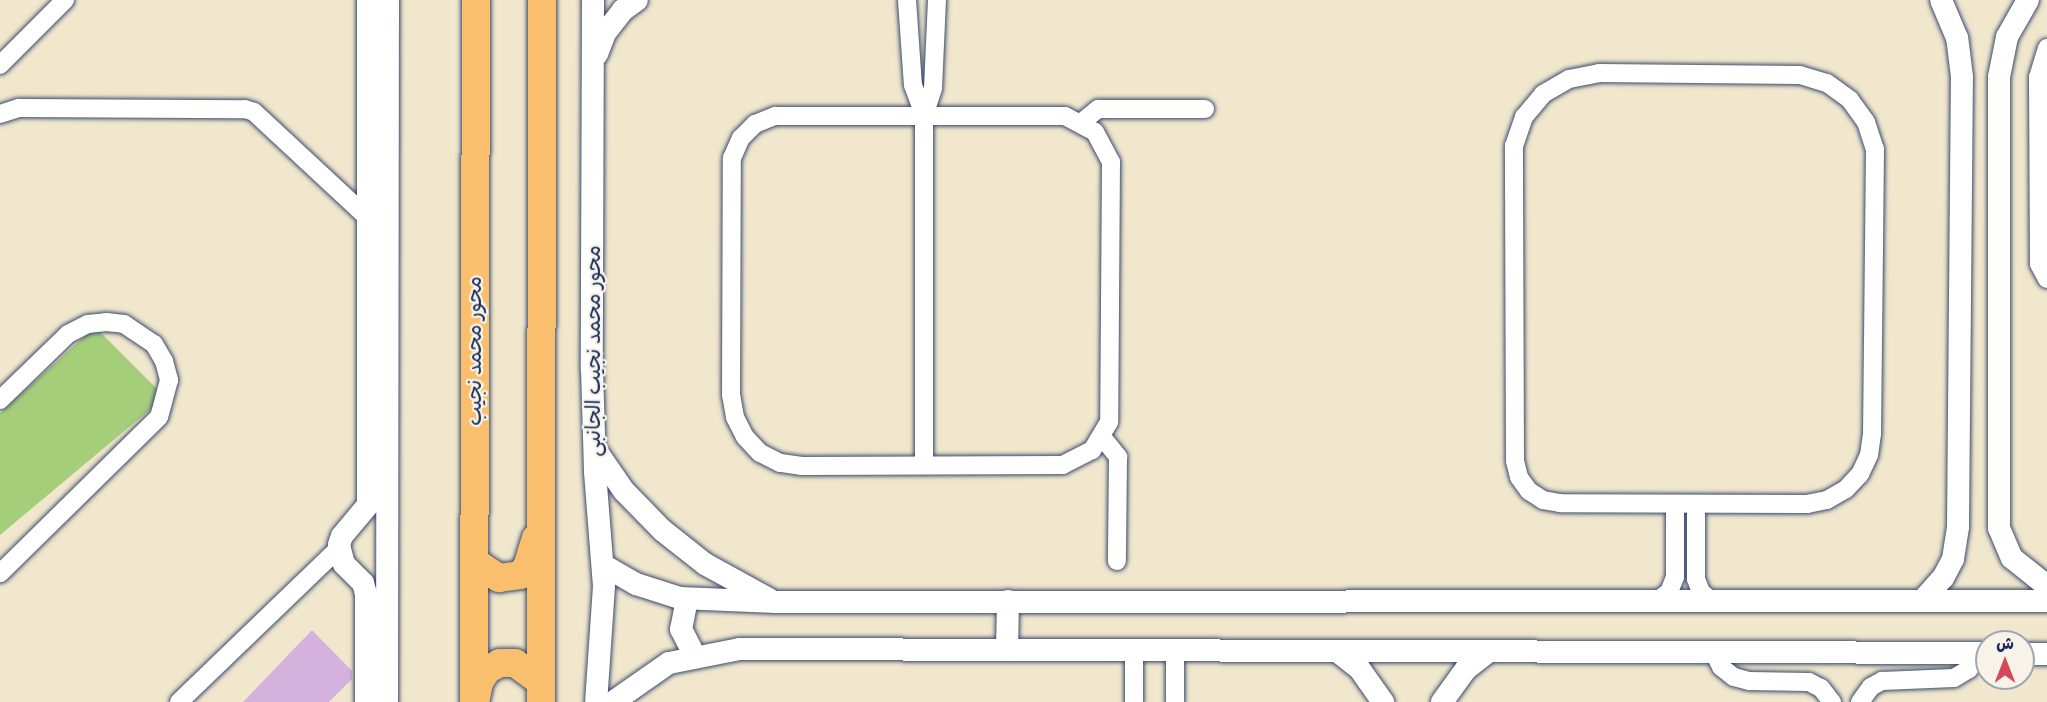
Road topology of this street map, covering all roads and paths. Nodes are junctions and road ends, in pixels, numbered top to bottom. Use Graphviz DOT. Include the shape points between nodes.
graph roads {
  1 [pos="65,0"];
  2 [pos="368,0"];
  3 [pos="387,0"];
  4 [pos="476,0"];
  5 [pos="542,0"];
  6 [pos="593,0"];
  7 [pos="637,0"];
  8 [pos="907,0"];
  9 [pos="937,0"];
  10 [pos="1941,0"];
  11 [pos="2028,0"];
  12 [pos="2047,48"];
  13 [pos="594,64"];
  14 [pos="0,65"];
  15 [pos="1204,109"];
  16 [pos="0,114"];
  17 [pos="924,116"];
  18 [pos="1082,122"];
  19 [pos="379,167"];
  20 [pos="368,218"];
  21 [pos="2047,279"];
  22 [pos="0,400"];
  23 [pos="1102,437"];
  24 [pos="595,449"];
  25 [pos="924,465"];
  26 [pos="1675,504"];
  27 [pos="1696,504"];
  28 [pos="541,519"];
  29 [pos="357,521"];
  30 [pos="387,526"];
  31 [pos="339,548"];
  32 [pos="1117,561"];
  33 [pos="475,562"];
  34 [pos="603,565"];
  35 [pos="387,570"];
  36 [pos="0,573"];
  37 [pos="357,574"];
  38 [pos="2047,586"];
  39 [pos="687,599"];
  40 [pos="1008,600"];
  41 [pos="1658,601"];
  42 [pos="1922,601"];
  43 [pos="2047,601"];
  44 [pos="776,602"];
  45 [pos="1713,602"];
  46 [pos="1007,650"];
  47 [pos="1134,650"];
  48 [pos="1175,651"];
  49 [pos="1337,651"];
  50 [pos="1488,652"];
  51 [pos="1714,652"];
  52 [pos="1975,653"];
  53 [pos="694,656"];
  54 [pos="1975,663"];
  55 [pos="541,692"];
  56 [pos="179,702"];
  57 [pos="366,702"];
  58 [pos="387,702"];
  59 [pos="475,702"];
  60 [pos="596,702"];
  61 [pos="613,702"];
  62 [pos="1134,702"];
  63 [pos="1175,702"];
  64 [pos="1383,702"];
  65 [pos="1442,702"];
  66 [pos="1832,702"];
  67 [pos="1860,702"];
  1 -- 14 [label="street"];
  2 -- 19 [label="street"];
  3 -- 19 [label="street"];
  4 -- 33 [label="main road, محور محمد نجيب"];
  5 -- 28 [label="main road"];
  6 -- 13 [label="street, محور محمد نجيب الجانبى"];
  7 -- 13 [label="street" via="622,10 605,33"];
  8 -- 17 [label="street" via="913,85"];
  9 -- 17 [label="street" via="933,88"];
  10 -- 42 [label="street" via="1957,38 1962,77 1958,527 1953,559 1943,578"];
  11 -- 38 [label="street" via="2007,37 1999,77 1999,528 2012,558"];
  12 -- 21 [label="street" via="2041,56 2038,77 2039,264"];
  13 -- 24 [label="street, محور محمد نجيب الجانبى"];
  15 -- 18 [label="street" via="1098,109"];
  16 -- 20 [label="street" via="19,108 245,109 254,112"];
  17 -- 18 [label="street" via="1065,117"];
  17 -- 25 [label="street"];
  17 -- 25 [label="street" via="774,116 755,124 741,138 732,158 732,395 735,417 745,437 760,453 780,463"];
  18 -- 23 [label="street" via="1100,139 1111,162 1109,422"];
  19 -- 20 [label="street"];
  19 -- 30 [label="street"];
  20 -- 29 [label="street" via="368,505"];
  22 -- 36 [label="street" via="68,334 88,324 106,322 141,332 164,361 169,380 159,417"];
  23 -- 25 [label="street" via="1079,459 1063,465"];
  23 -- 32 [label="street" via="1118,457"];
  24 -- 34 [label="street, محور محمد نجيب الجانبى"];
  24 -- 44 [label="street" via="624,491 682,548 728,578"];
  26 -- 27 [label="street"];
  26 -- 27 [label="street" via="1560,503 1543,500 1529,491 1519,477 1515,461 1514,146 1524,117 1544,94 1569,79 1599,73 1800,75 1827,83 1850,100 1866,122 1875,149 1869,455 1860,474 1846,489 1827,500 1807,504"];
  26 -- 41 [label="street" via="1675,577 1669,592"];
  27 -- 45 [label="street" via="1696,579 1701,592"];
  28 -- 33 [label="main road" via="527,567 520,575 499,578"];
  28 -- 55 [label="main road"];
  29 -- 30 [label="street" via="373,518"];
  29 -- 31 [label="street" via="342,536"];
  30 -- 35 [label="street"];
  31 -- 37 [label="street" via="344,564"];
  31 -- 56 [label="street"];
  33 -- 59 [label="main road, محور محمد نجيب"];
  34 -- 39 [label="street" via="636,584"];
  34 -- 60 [label="street, محور محمد نجيب الجانبى" via="604,614"];
  35 -- 37 [label="street" via="373,579"];
  35 -- 58 [label="street"];
  37 -- 57 [label="street" via="366,594"];
  39 -- 44 [label="street"];
  39 -- 53 [label="street" via="681,628"];
  40 -- 41 [label="street"];
  40 -- 44 [label="street"];
  40 -- 46 [label="street"];
  41 -- 45 [label="street"];
  42 -- 43 [label="street"];
  42 -- 45 [label="street"];
  46 -- 47 [label="street"];
  46 -- 53 [label="street" via="740,649"];
  47 -- 48 [label="street"];
  47 -- 62 [label="street"];
  48 -- 49 [label="street"];
  48 -- 63 [label="street"];
  49 -- 50 [label="street"];
  49 -- 64 [label="street" via="1359,668"];
  50 -- 51 [label="street"];
  50 -- 65 [label="street" via="1466,669"];
  51 -- 52 [label="street"];
  51 -- 66 [label="street" via="1721,667 1734,676 1749,681 1809,682 1821,688"];
  53 -- 61 [label="street" via="652,672"];
  54 -- 67 [label="street" via="1954,678 1882,681 1871,687"];
  55 -- 59 [label="main road" via="515,663 500,663 487,670 479,682"];
}
